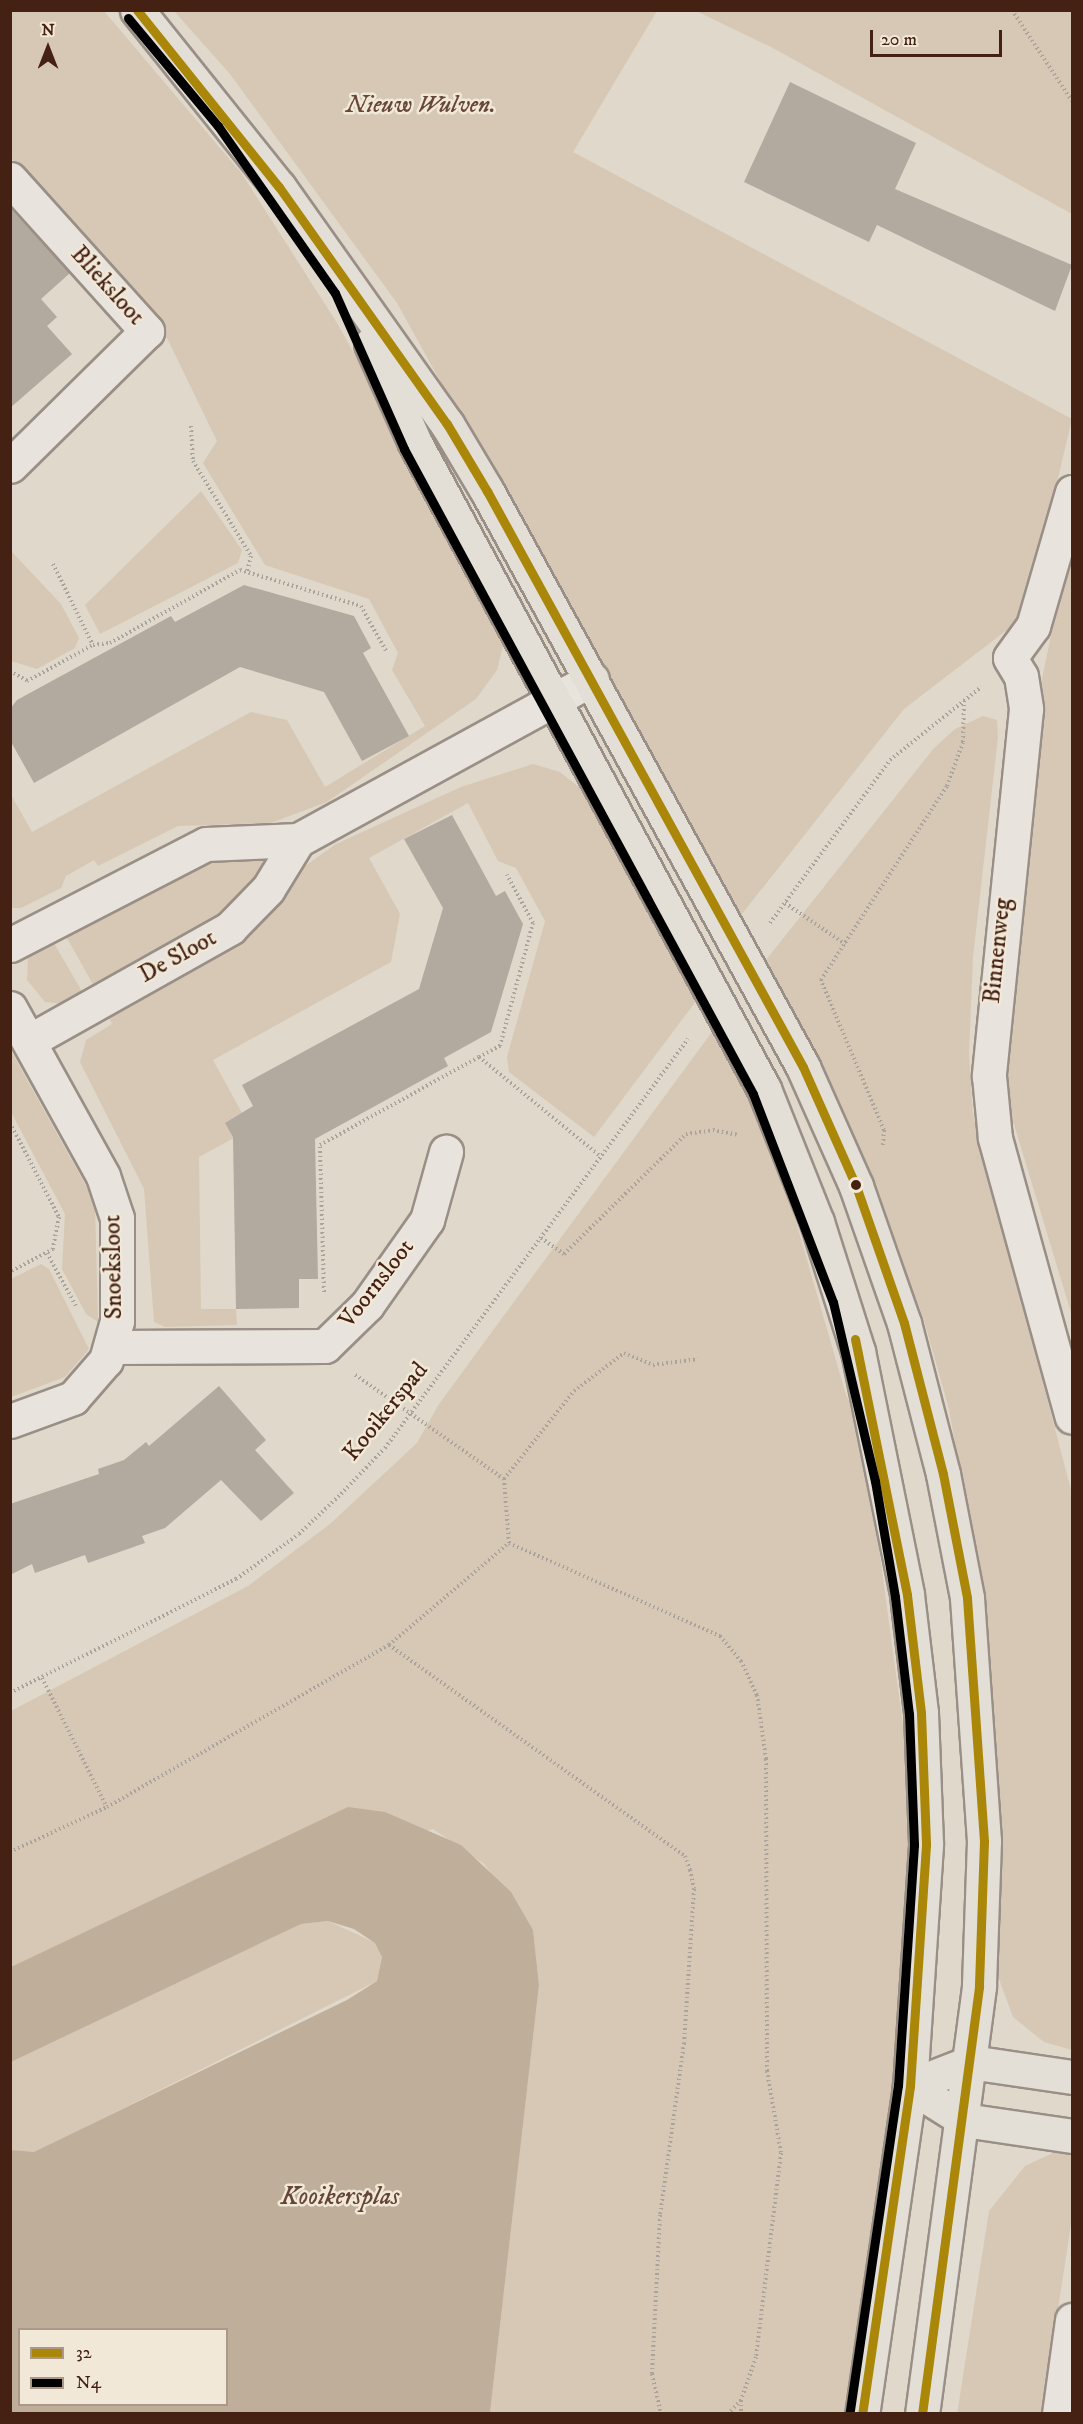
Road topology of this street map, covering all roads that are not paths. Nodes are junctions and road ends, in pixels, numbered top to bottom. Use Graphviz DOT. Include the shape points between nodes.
graph roads {
  1 [pos="137,10"];
  2 [pos="10,179"];
  3 [pos="345,287"];
  4 [pos="10,466"];
  5 [pos="1072,492"];
  6 [pos="592,679"];
  7 [pos="553,700"];
  8 [pos="298,840"];
  9 [pos="10,945"];
  10 [pos="10,1008"];
  11 [pos="29,1041"];
  12 [pos="446,1152"];
  13 [pos="111,1347"];
  14 [pos="1072,1417"];
  15 [pos="10,1421"];
  16 [pos="971,2062"];
  17 [pos="1072,2077"];
  18 [pos="910,2086"];
  19 [pos="964,2120"];
  20 [pos="1072,2136"];
  21 [pos="1072,2320"];
  22 [pos="862,2414"];
  23 [pos="922,2414"];
  24 [pos="1059,2414"];
  1 -- 3 [label="main road" via="228,119"];
  2 -- 4 [label="street, Blieksloot" via="147,331"];
  3 -- 6 [label="main road" via="447,424"];
  3 -- 7 [label="main road" via="415,443"];
  5 -- 14 [label="street, Binnenweg" via="1033,626 1010,658 1022,676 1026,709 989,1076 995,1138"];
  6 -- 7 [label="street, De Sloot"];
  6 -- 16 [label="main road" via="803,1067 856,1186 904,1323 954,1524 976,1675 984,1840"];
  7 -- 8 [label="street, De Sloot"];
  7 -- 18 [label="main road" via="764,1089 817,1222 858,1351 896,1529 921,1713 925,1895"];
  8 -- 9 [label="street, De Sloot" via="206,844"];
  8 -- 11 [label="street, De Sloot" via="268,889 230,928"];
  10 -- 11 [label="street, Snoeksloot"];
  11 -- 13 [label="street, Snoeksloot" via="103,1176 114,1207 117,1321"];
  12 -- 13 [label="street, Voornsloot" via="427,1220 367,1305 325,1346"];
  13 -- 15 [label="street, Snoeksloot" via="98,1374 73,1398"];
  16 -- 17 [label="main road"];
  16 -- 18 [label="main road"];
  16 -- 19 [label="main road"];
  18 -- 19 [label="main road"];
  18 -- 22 [label="main road"];
  19 -- 20 [label="main road"];
  19 -- 23 [label="main road"];
  21 -- 24 [label="street"];
}
